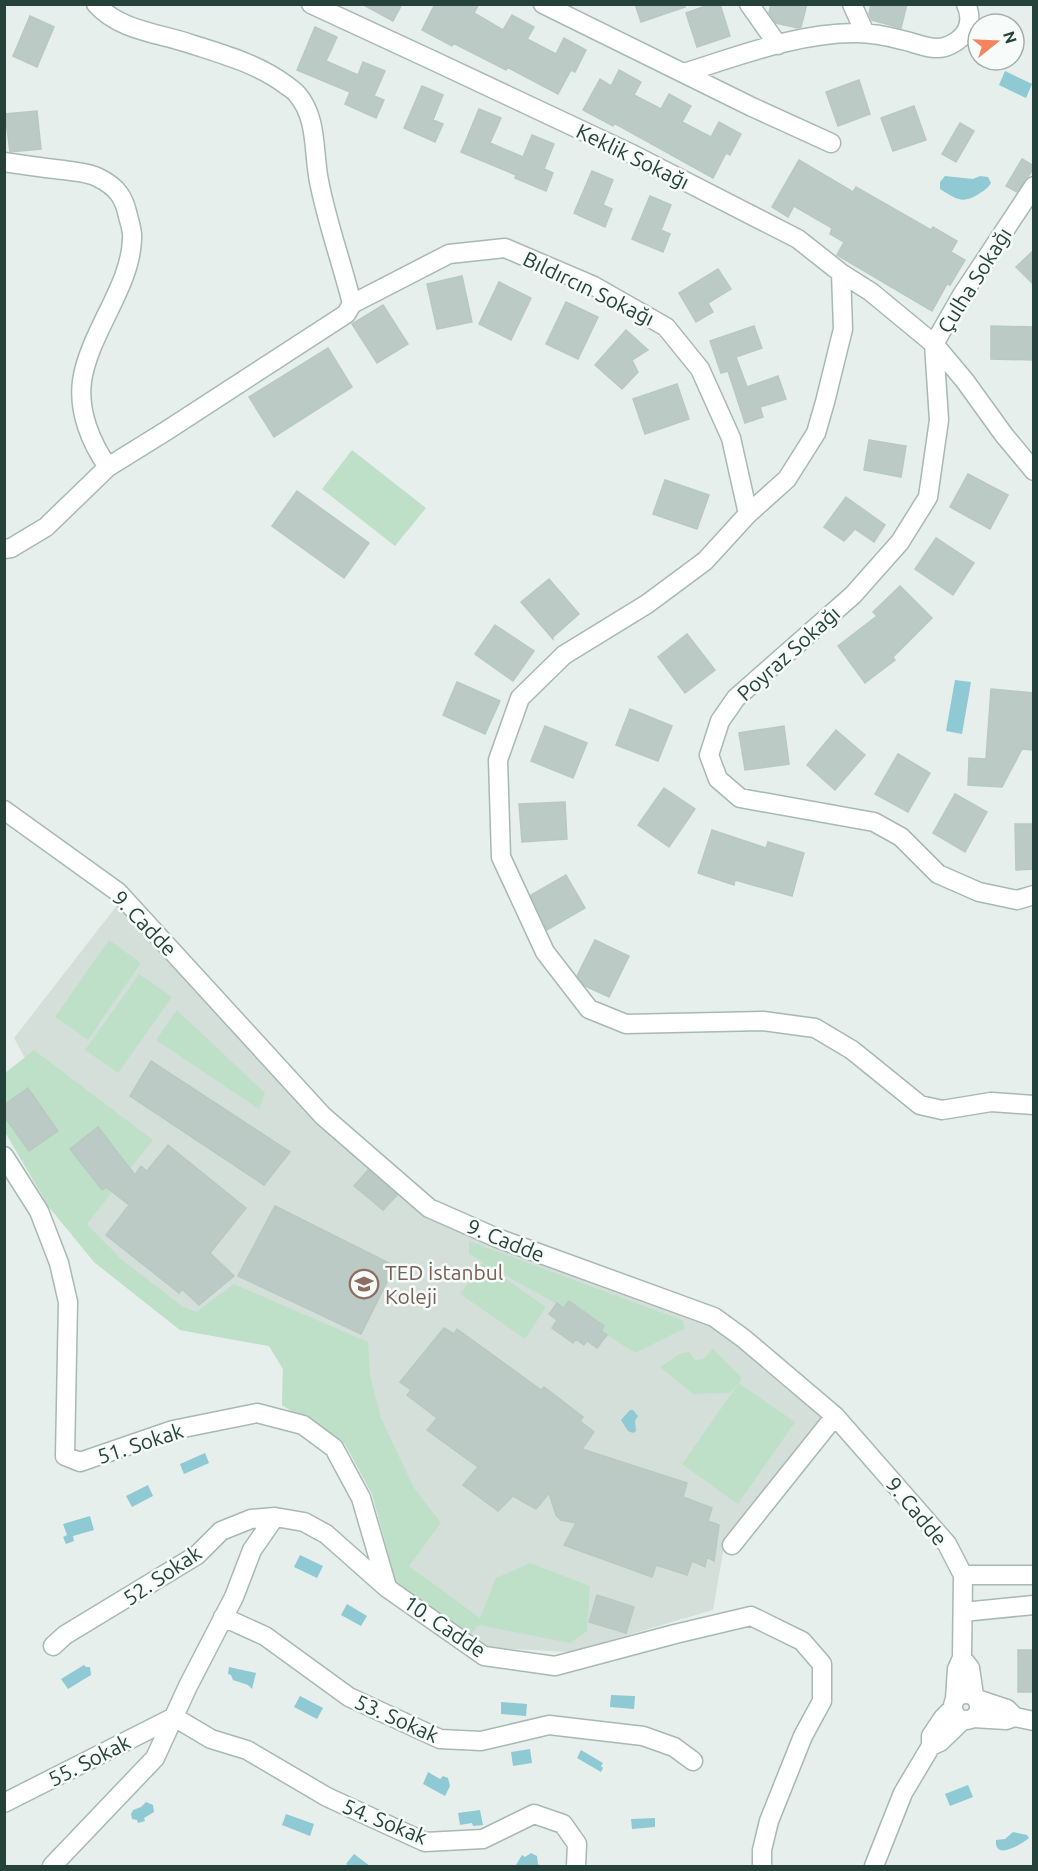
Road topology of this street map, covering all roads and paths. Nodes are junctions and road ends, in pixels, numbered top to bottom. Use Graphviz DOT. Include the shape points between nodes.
graph roads {
  1 [pos="96,4"];
  2 [pos="311,4"];
  3 [pos="543,4"];
  4 [pos="749,4"];
  5 [pos="852,4"];
  6 [pos="966,4"];
  7 [pos="865,33"];
  8 [pos="778,45"];
  9 [pos="684,73"];
  10 [pos="831,142"];
  11 [pos="4,162"];
  12 [pos="1034,186"];
  13 [pos="1027,209"];
  14 [pos="841,273"];
  15 [pos="352,304"];
  16 [pos="934,344"];
  17 [pos="108,467"];
  18 [pos="1034,471"];
  19 [pos="748,514"];
  20 [pos="4,549"];
  21 [pos="4,810"];
  22 [pos="1034,895"];
  23 [pos="1034,1105"];
  24 [pos="4,1156"];
  25 [pos="835,1416"];
  26 [pos="275,1517"];
  27 [pos="732,1545"];
  28 [pos="963,1575"];
  29 [pos="1034,1575"];
  30 [pos="387,1588"];
  31 [pos="1034,1605"];
  32 [pos="963,1612"];
  33 [pos="223,1617"];
  34 [pos="53,1646"];
  35 [pos="962,1659"];
  36 [pos="975,1697"];
  37 [pos="961,1711"];
  38 [pos="174,1717"];
  39 [pos="1015,1718"];
  40 [pos="1034,1721"];
  41 [pos="693,1761"];
  42 [pos="4,1803"];
  43 [pos="52,1866"];
  44 [pos="576,1866"];
  45 [pos="762,1866"];
  46 [pos="874,1866"];
  1 -- 15 [label="street" via="128,27 247,62 297,93 314,135 318,180"];
  2 -- 14 [label="street, Keklik Sokağı" via="634,155 798,239"];
  3 -- 9 [label="street"];
  4 -- 8 [label="street"];
  5 -- 7 [label="street"];
  6 -- 7 [label="street" via="971,15 966,33 949,46 932,48"];
  7 -- 8 [label="street" via="834,33"];
  8 -- 9 [label="street"];
  9 -- 10 [label="street"];
  11 -- 17 [label="street" via="98,177 118,190 126,206 133,237 130,261 82,380 85,418 97,452"];
  12 -- 13 [label="street, Çulha Sokağı"];
  13 -- 16 [label="street, Çulha Sokağı" via="962,295"];
  14 -- 16 [label="street, Keklik Sokağı" via="871,292"];
  14 -- 19 [label="street" via="843,328 816,433 787,479"];
  15 -- 17 [label="street, Bıldırcın Sokağı" via="346,314"];
  15 -- 19 [label="street, Bıldırcın Sokağı" via="449,254 505,248 594,286 666,327 700,369 731,438"];
  16 -- 18 [label="street, Keklik Sokağı"];
  16 -- 22 [label="street, Poyraz Sokağı" via="939,420 928,497 900,542 853,595 736,698 720,721 709,755 718,779 740,798 874,822 901,837 938,874 979,892 1017,900"];
  17 -- 20 [label="street, Bıldırcın Sokağı" via="46,527"];
  19 -- 23 [label="street" via="705,561 647,604 564,655 520,698 498,760 501,857 545,952 588,1009 626,1024 764,1021 815,1028 852,1050 920,1105 942,1110 991,1102"];
  21 -- 25 [label="street, 9. Cadde" via="118,892 323,1116 429,1208 497,1238 714,1317"];
  24 -- 30 [label="street, 51. Sokak" via="39,1211 68,1302 65,1456 80,1462 173,1430 257,1413 303,1425 334,1448 361,1498"];
  25 -- 27 [label="street"];
  25 -- 28 [label="street, 9. Cadde" via="947,1544"];
  26 -- 30 [label="street, 10. Cadde" via="303,1522 326,1534"];
  26 -- 33 [label="street" via="252,1550"];
  26 -- 34 [label="street, 52. Sokak" via="251,1519 221,1531 197,1555"];
  28 -- 29 [label="street"];
  28 -- 32 [label="street, 9. Cadde"];
  30 -- 45 [label="street, 10. Cadde" via="484,1656 555,1666 751,1617 802,1641 822,1664 822,1701 803,1736 769,1821"];
  31 -- 32 [label="street"];
  32 -- 35 [label="street, 9. Cadde"];
  33 -- 38 [label="street"];
  33 -- 41 [label="street, 53. Sokak" via="265,1636 349,1697 440,1739 481,1741 549,1725 643,1736 674,1747"];
  35 -- 36 [label="street" via="970,1668"];
  35 -- 37 [label="street" via="957,1669"];
  36 -- 37 [label="street" via="979,1710"];
  36 -- 39 [label="street" via="1007,1709"];
  37 -- 39 [label="street" via="1006,1720"];
  37 -- 46 [label="street" via="943,1718 931,1736 931,1746 903,1793"];
  38 -- 42 [label="street, 55. Sokak"];
  38 -- 43 [label="street" via="155,1758"];
  38 -- 44 [label="street, 54. Sokak" via="211,1739 247,1750 327,1797 425,1842 483,1839 534,1814 563,1824 577,1844"];
  39 -- 40 [label="street"];
}
